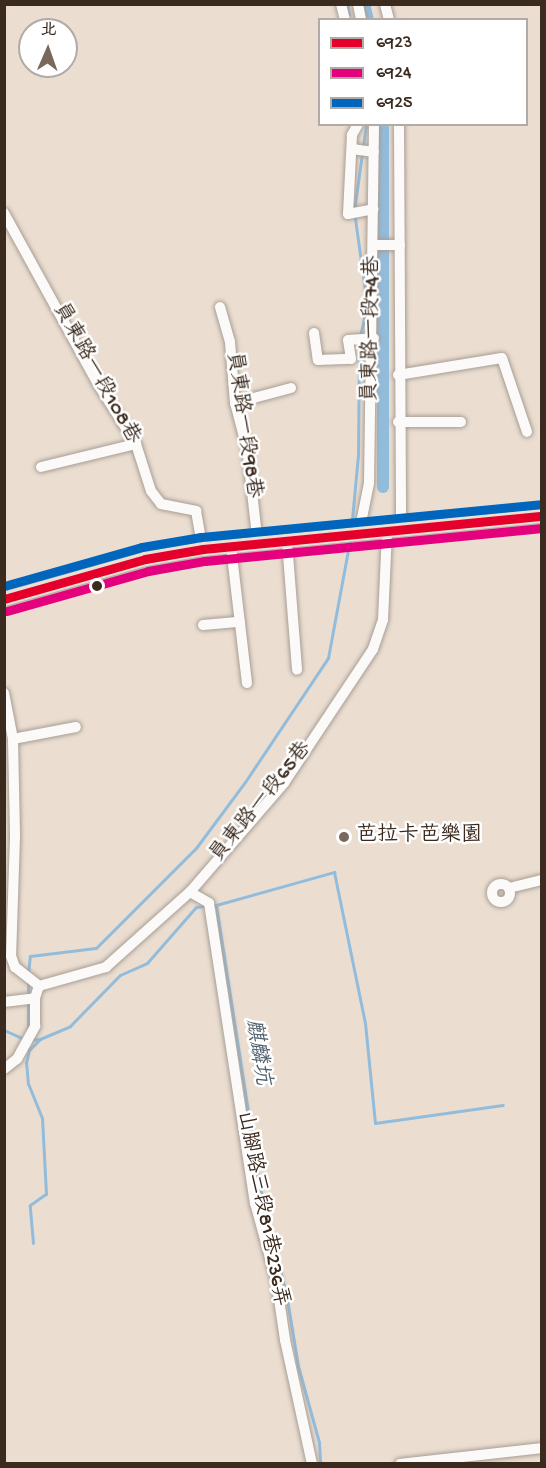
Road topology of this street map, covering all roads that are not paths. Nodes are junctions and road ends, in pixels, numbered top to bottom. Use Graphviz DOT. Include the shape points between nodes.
graph roads {
  1 [pos="357,126"];
  2 [pos="374,126"];
  3 [pos="399,126"];
  4 [pos="351,149"];
  5 [pos="374,152"];
  6 [pos="374,209"];
  7 [pos="4,213"];
  8 [pos="374,244"];
  9 [pos="400,244"];
  10 [pos="220,307"];
  11 [pos="314,333"];
  12 [pos="374,338"];
  13 [pos="398,375"];
  14 [pos="291,388"];
  15 [pos="235,403"];
  16 [pos="398,422"];
  17 [pos="460,422"];
  18 [pos="527,432"];
  19 [pos="136,444"];
  20 [pos="41,467"];
  21 [pos="542,516"];
  22 [pos="394,530"];
  23 [pos="359,533"];
  24 [pos="287,542"];
  25 [pos="258,544"];
  26 [pos="231,547"];
  27 [pos="203,549"];
  28 [pos="4,598"];
  29 [pos="240,622"];
  30 [pos="202,625"];
  31 [pos="297,670"];
  32 [pos="247,683"];
  33 [pos="4,693"];
  34 [pos="76,727"];
  35 [pos="13,739"];
  36 [pos="9,772"];
  37 [pos="542,880"];
  38 [pos="509,888"];
  39 [pos="190,892"];
  40 [pos="39,986"];
  41 [pos="35,998"];
  42 [pos="4,1002"];
  43 [pos="4,1069"];
  44 [pos="542,1448"];
  45 [pos="312,1464"];
  46 [pos="400,1464"];
  1 -- 4 [label="street"];
  2 -- 5 [label="street, 員東路一段74巷"];
  3 -- 9 [label="street, 員東路一段65巷"];
  4 -- 5 [label="street"];
  4 -- 6 [label="street" via="348,213"];
  5 -- 6 [label="street, 員東路一段74巷"];
  6 -- 8 [label="street, 員東路一段74巷"];
  7 -- 19 [label="street, 員東路一段108巷" via="98,384"];
  8 -- 9 [label="street"];
  8 -- 12 [label="street, 員東路一段74巷"];
  9 -- 13 [label="street, 員東路一段65巷"];
  10 -- 15 [label="street, 員東路一段98巷" via="230,342"];
  11 -- 12 [label="street" via="318,360 351,359 348,340"];
  12 -- 23 [label="street, 員東路一段74巷" via="369,483"];
  13 -- 16 [label="street, 員東路一段65巷"];
  13 -- 18 [label="street" via="502,358"];
  14 -- 15 [label="street"];
  15 -- 25 [label="street, 員東路一段98巷" via="247,448"];
  16 -- 17 [label="street"];
  16 -- 22 [label="street, 員東路一段65巷"];
  19 -- 20 [label="street"];
  19 -- 27 [label="street, 員東路一段108巷" via="151,490 161,504 196,511"];
  21 -- 22 [label="main road"];
  22 -- 23 [label="main road"];
  22 -- 39 [label="street, 員東路一段65巷" via="383,620 373,649 284,783"];
  23 -- 24 [label="main road"];
  24 -- 25 [label="main road"];
  24 -- 31 [label="street"];
  25 -- 26 [label="main road"];
  26 -- 27 [label="main road"];
  26 -- 29 [label="street"];
  27 -- 28 [label="main road" via="145,559"];
  29 -- 30 [label="street"];
  29 -- 32 [label="street"];
  33 -- 35 [label="street"];
  34 -- 35 [label="street"];
  35 -- 36 [label="street"];
  36 -- 40 [label="street" via="11,956 15,967"];
  37 -- 38 [label="street"];
  39 -- 40 [label="street, 員東路一段65巷" via="106,967"];
  39 -- 45 [label="street, 山腳路三段81巷236弄" via="210,903 255,1203 276,1279"];
  40 -- 41 [label="street"];
  41 -- 42 [label="street"];
  41 -- 43 [label="street" via="35,1026 17,1059"];
  44 -- 46 [label="street"];
}
